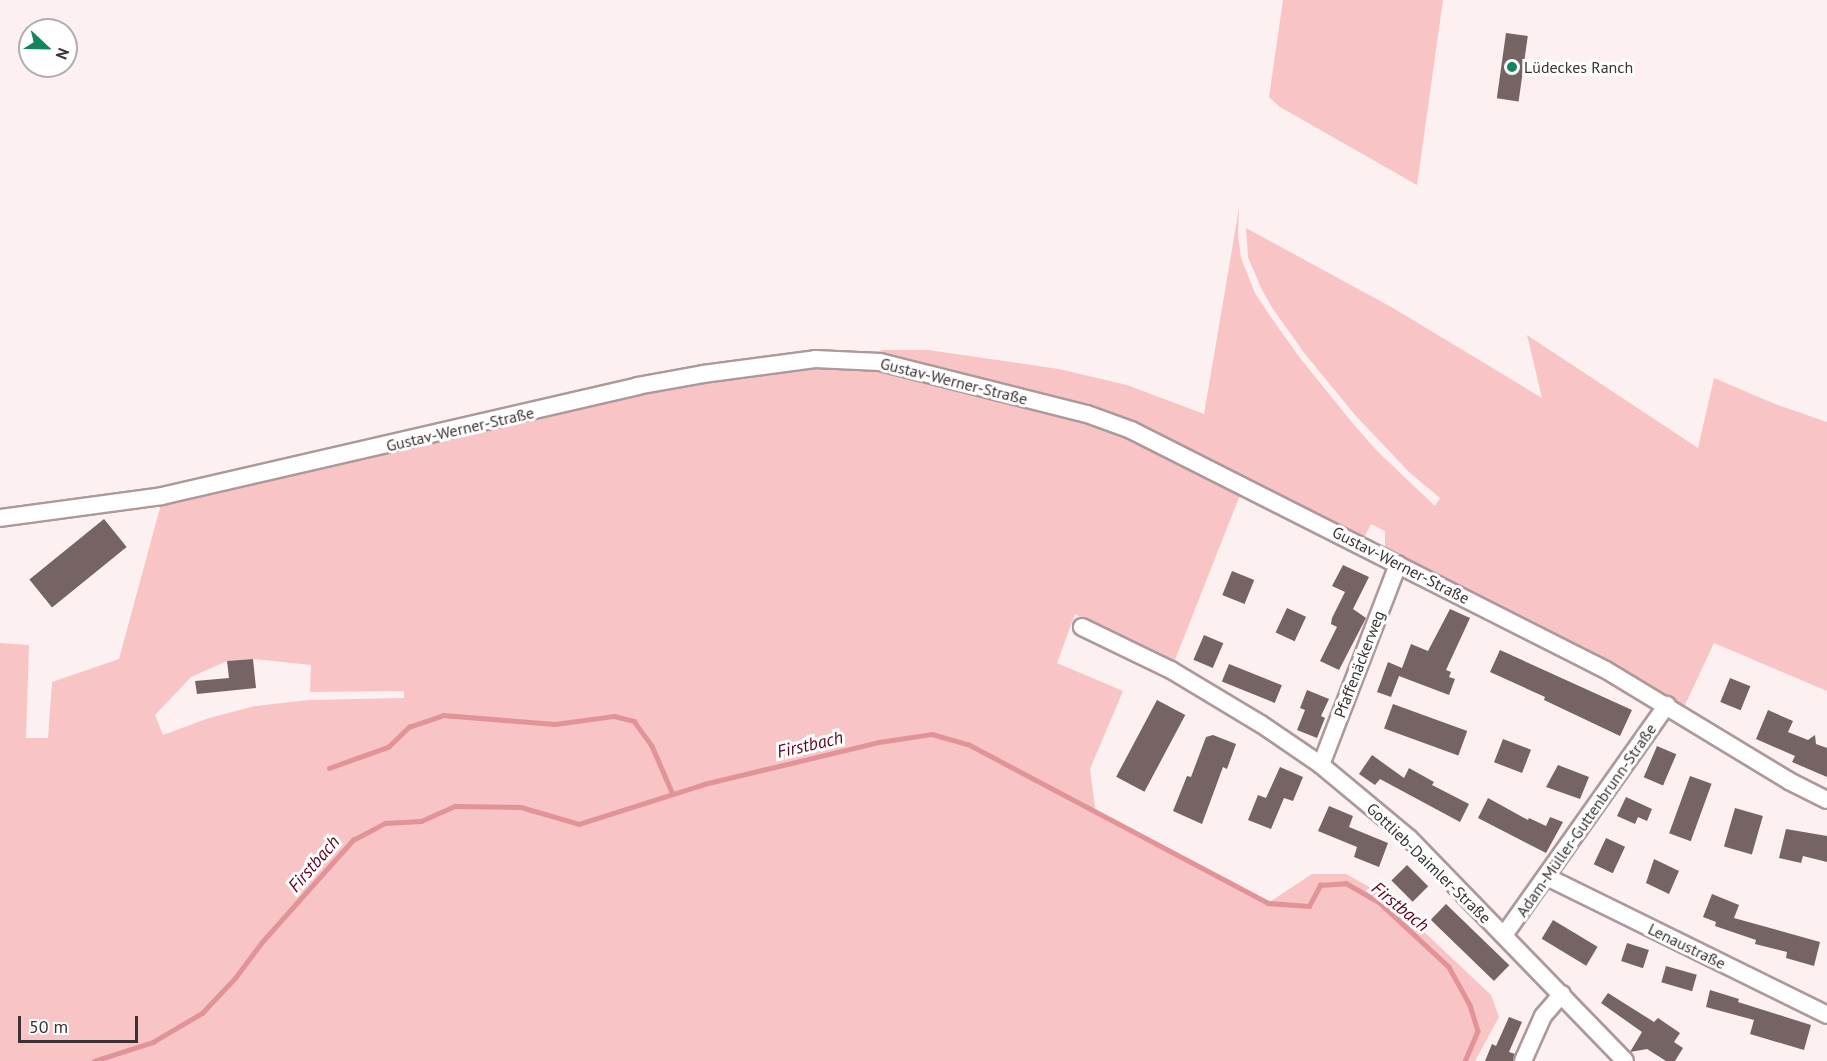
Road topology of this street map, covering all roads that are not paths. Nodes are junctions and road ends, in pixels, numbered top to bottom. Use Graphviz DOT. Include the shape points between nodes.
graph roads {
  1 [pos="0,518"];
  2 [pos="1398,564"];
  3 [pos="1082,627"];
  4 [pos="1667,705"];
  5 [pos="1321,765"];
  6 [pos="1827,800"];
  7 [pos="1547,877"];
  8 [pos="1504,935"];
  9 [pos="1562,994"];
  10 [pos="1827,1015"];
  11 [pos="1523,1061"];
  12 [pos="1625,1061"];
  1 -- 2 [label="street, Gustav-Werner-Straße" via="162,496 637,386 773,364 857,359 1087,414 1131,430"];
  2 -- 4 [label="street, Gustav-Werner-Straße"];
  2 -- 5 [label="street, Pfaffenäckerweg"];
  3 -- 5 [label="street, Gottlieb-Daimler-Straße" via="1171,670"];
  4 -- 6 [label="street, Gustav-Werner-Straße" via="1789,781"];
  4 -- 7 [label="street, Adam-Müller-Guttenbrunn-Straße"];
  5 -- 8 [label="street, Gottlieb-Daimler-Straße" via="1409,838"];
  7 -- 8 [label="street, Adam-Müller-Guttenbrunn-Straße"];
  7 -- 10 [label="street, Lenaustraße"];
  8 -- 9 [label="street, Gottlieb-Daimler-Straße"];
  9 -- 11 [label="street" via="1543,1016"];
  9 -- 12 [label="street, Gottlieb-Daimler-Straße"];
}
